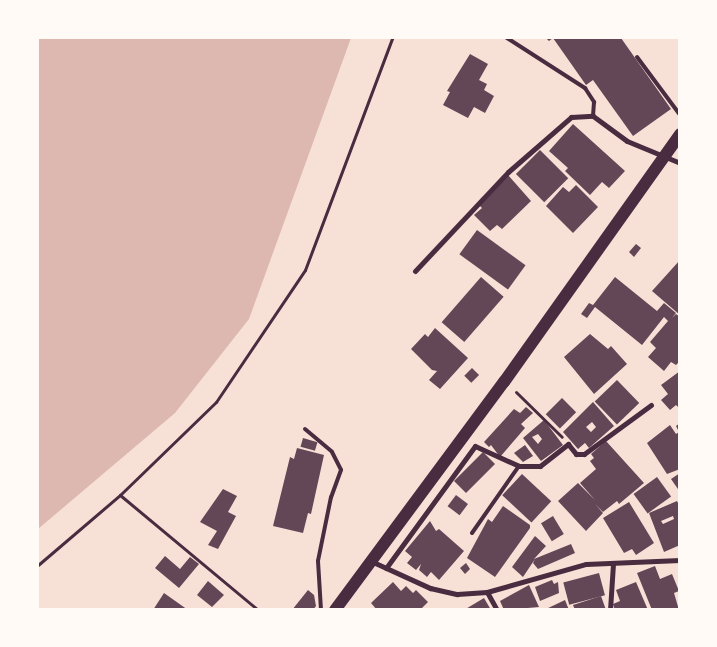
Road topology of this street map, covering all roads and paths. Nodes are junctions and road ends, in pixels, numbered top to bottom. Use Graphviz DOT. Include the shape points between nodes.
graph roads {
  1 [pos="392,38"];
  2 [pos="507,38"];
  3 [pos="637,57"];
  4 [pos="680,115"];
  5 [pos="593,116"];
  6 [pos="680,134"];
  7 [pos="661,157"];
  8 [pos="680,163"];
  9 [pos="415,271"];
  10 [pos="516,392"];
  11 [pos="651,405"];
  12 [pos="306,429"];
  13 [pos="568,444"];
  14 [pos="518,466"];
  15 [pos="120,495"];
  16 [pos="472,533"];
  17 [pos="680,560"];
  18 [pos="370,561"];
  19 [pos="613,563"];
  20 [pos="38,565"];
  21 [pos="386,568"];
  22 [pos="487,592"];
  23 [pos="258,610"];
  24 [pos="321,610"];
  25 [pos="335,610"];
  26 [pos="498,610"];
  27 [pos="610,610"];
  1 -- 15 [label="path" via="305,270 216,402"];
  2 -- 5 [label="lane" via="586,88 594,102"];
  3 -- 4 [label="lane"];
  5 -- 7 [label="street" via="627,141"];
  5 -- 9 [label="street" via="571,117 546,137 454,227"];
  6 -- 7 [label="main road"];
  7 -- 8 [label="street"];
  7 -- 18 [label="main road" via="504,382"];
  10 -- 13 [label="path"];
  11 -- 13 [label="street" via="584,454 576,454"];
  12 -- 24 [label="lane" via="332,452 341,470 331,497 318,561"];
  13 -- 14 [label="street" via="540,466"];
  14 -- 16 [label="lane"];
  14 -- 21 [label="street" via="476,446"];
  15 -- 20 [label="path"];
  15 -- 23 [label="path"];
  17 -- 19 [label="street"];
  18 -- 21 [label="street"];
  18 -- 25 [label="main road"];
  19 -- 22 [label="street" via="586,564"];
  19 -- 27 [label="street"];
  21 -- 22 [label="street" via="430,588 457,594"];
  22 -- 26 [label="street"];
}
